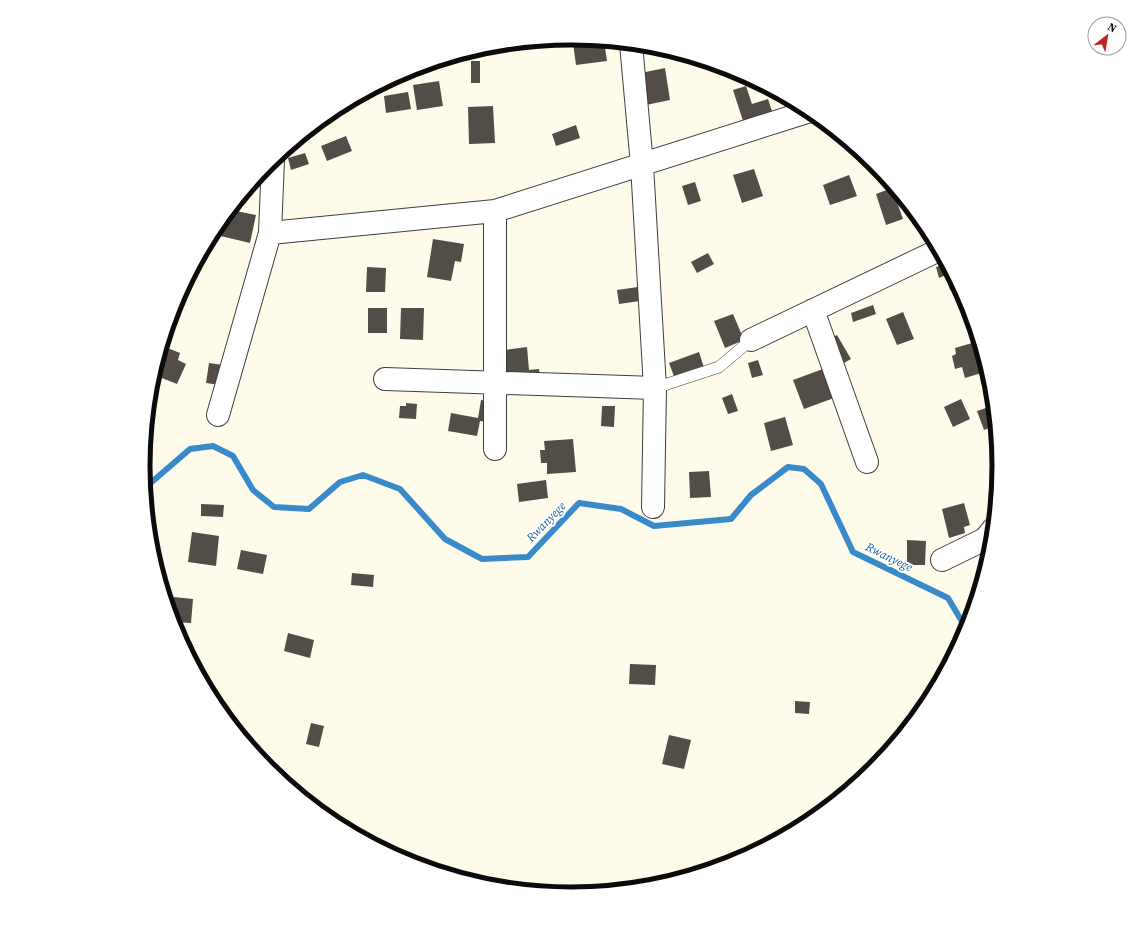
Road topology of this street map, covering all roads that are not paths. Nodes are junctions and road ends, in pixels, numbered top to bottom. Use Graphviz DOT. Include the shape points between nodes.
graph roads {
  1 [pos="632,50"];
  2 [pos="802,114"];
  3 [pos="642,165"];
  4 [pos="273,169"];
  5 [pos="495,211"];
  6 [pos="270,233"];
  7 [pos="934,252"];
  8 [pos="813,310"];
  9 [pos="751,340"];
  10 [pos="385,379"];
  11 [pos="495,383"];
  12 [pos="655,388"];
  13 [pos="218,415"];
  14 [pos="495,450"];
  15 [pos="867,462"];
  16 [pos="654,507"];
  17 [pos="986,538"];
  18 [pos="942,560"];
  1 -- 3 [label="street"];
  2 -- 3 [label="street"];
  3 -- 5 [label="street"];
  3 -- 12 [label="street"];
  4 -- 6 [label="street"];
  5 -- 6 [label="street"];
  5 -- 11 [label="street"];
  6 -- 13 [label="street"];
  7 -- 8 [label="street"];
  8 -- 9 [label="street"];
  8 -- 15 [label="street"];
  9 -- 12 [label="lane" via="720,368"];
  10 -- 11 [label="street"];
  11 -- 12 [label="street"];
  11 -- 14 [label="street"];
  12 -- 16 [label="street"];
  17 -- 18 [label="street"];
}
